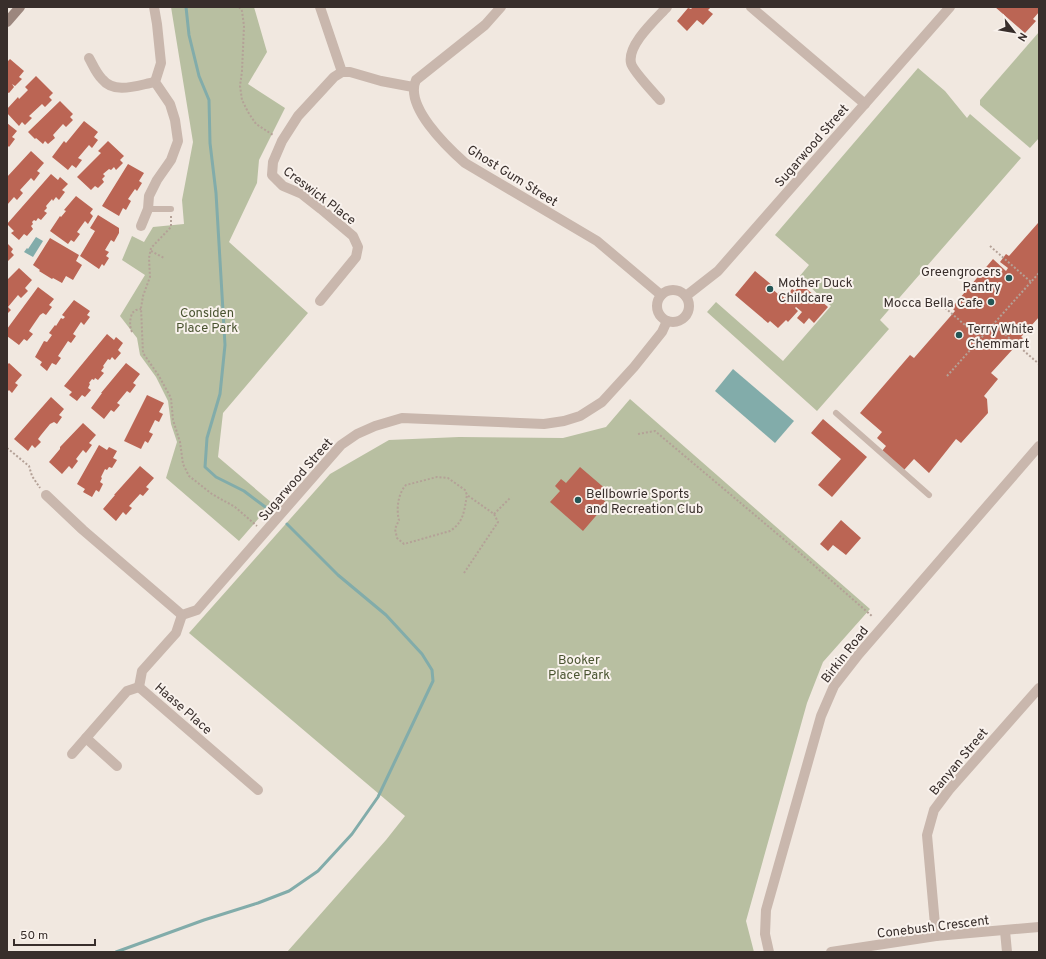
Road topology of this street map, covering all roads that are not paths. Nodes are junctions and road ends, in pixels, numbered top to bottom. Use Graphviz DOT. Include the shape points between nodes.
graph roads {
  1 [pos="20,7"];
  2 [pos="154,7"];
  3 [pos="320,7"];
  4 [pos="501,7"];
  5 [pos="667,7"];
  6 [pos="751,7"];
  7 [pos="950,7"];
  8 [pos="7,22"];
  9 [pos="89,58"];
  10 [pos="342,72"];
  11 [pos="155,82"];
  12 [pos="412,87"];
  13 [pos="660,100"];
  14 [pos="865,104"];
  15 [pos="148,209"];
  16 [pos="171,209"];
  17 [pos="140,226"];
  18 [pos="661,296"];
  19 [pos="686,296"];
  20 [pos="320,301"];
  21 [pos="668,321"];
  22 [pos="836,413"];
  23 [pos="1039,446"];
  24 [pos="46,495"];
  25 [pos="929,495"];
  26 [pos="182,616"];
  27 [pos="139,687"];
  28 [pos="1039,688"];
  29 [pos="86,738"];
  30 [pos="72,754"];
  31 [pos="117,766"];
  32 [pos="258,790"];
  33 [pos="1039,927"];
  34 [pos="1005,931"];
  35 [pos="936,936"];
  36 [pos="769,952"];
  37 [pos="831,952"];
  38 [pos="1007,952"];
  1 -- 8 [label="street"];
  2 -- 11 [label="street" via="161,64"];
  3 -- 10 [label="street"];
  4 -- 12 [label="street" via="485,25 416,80"];
  5 -- 13 [label="street" via="634,44 630,53 631,64"];
  6 -- 14 [label="street"];
  7 -- 14 [label="street, Sugarwood Street"];
  9 -- 11 [label="street" via="102,80 111,86 121,89"];
  10 -- 12 [label="street"];
  10 -- 20 [label="street, Creswick Place" via="334,77 298,116 282,141 273,162 272,175 283,186 302,194 337,222 353,236 358,247 356,257"];
  11 -- 15 [label="street" via="170,104 178,141 149,196"];
  12 -- 18 [label="street, Ghost Gum Street" via="415,100 428,126 465,163 597,241"];
  14 -- 19 [label="street, Sugarwood Street" via="718,271"];
  15 -- 16 [label="lane"];
  15 -- 17 [label="street"];
  18 -- 19 [label="street" via="667,290 676,290"];
  18 -- 21 [label="street" via="657,304 658,312"];
  19 -- 21 [label="street" via="689,305 687,314 676,322"];
  21 -- 26 [label="street, Sugarwood Street" via="614,390 602,402 580,416 544,424 402,418 357,434 341,446 197,610"];
  22 -- 25 [label="lane"];
  23 -- 36 [label="street, Birkin Road" via="834,686 820,716 766,910 765,934"];
  24 -- 26 [label="street"];
  26 -- 27 [label="street, Haase Place" via="176,633 142,671"];
  27 -- 29 [label="street" via="127,691"];
  27 -- 32 [label="street, Haase Place"];
  28 -- 35 [label="street, Banyan Street" via="934,810 928,834"];
  29 -- 30 [label="street"];
  29 -- 31 [label="street"];
  33 -- 34 [label="street, Conebush Crescent"];
  34 -- 35 [label="street, Conebush Crescent"];
  34 -- 38 [label="street"];
  35 -- 37 [label="street, Conebush Crescent"];
}
